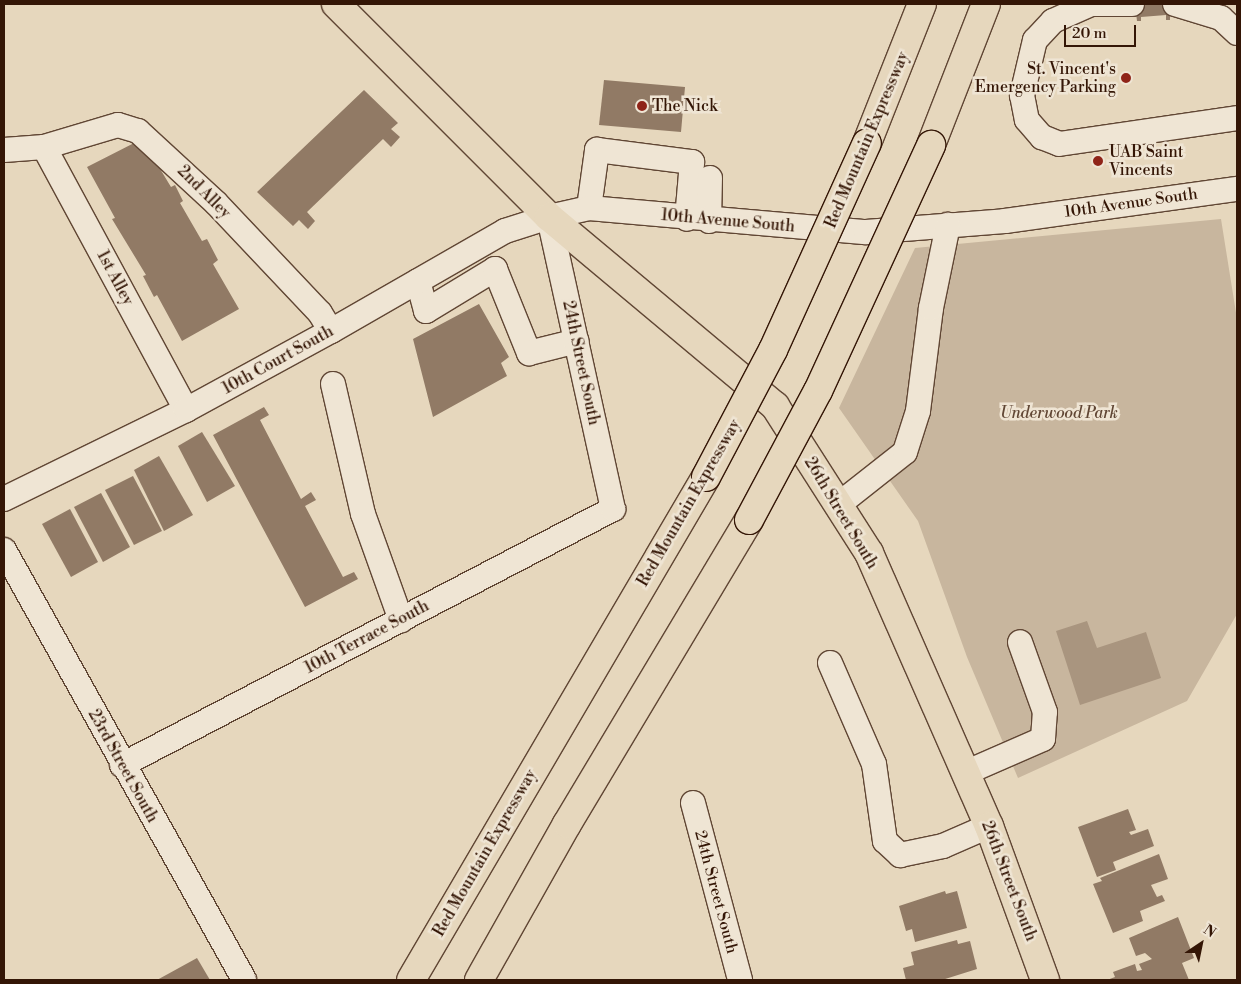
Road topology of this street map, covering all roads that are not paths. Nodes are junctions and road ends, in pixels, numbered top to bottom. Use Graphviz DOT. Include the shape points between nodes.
graph roads {
  1 [pos="336,4"];
  2 [pos="922,4"];
  3 [pos="986,4"];
  4 [pos="1132,4"];
  5 [pos="1175,4"];
  6 [pos="1237,34"];
  7 [pos="1237,118"];
  8 [pos="44,147"];
  9 [pos="4,150"];
  10 [pos="710,178"];
  11 [pos="1237,189"];
  12 [pos="589,208"];
  13 [pos="549,217"];
  14 [pos="698,220"];
  15 [pos="948,226"];
  16 [pos="484,243"];
  17 [pos="495,269"];
  18 [pos="418,281"];
  19 [pos="331,331"];
  20 [pos="577,341"];
  21 [pos="333,384"];
  22 [pos="186,410"];
  23 [pos="4,499"];
  24 [pos="838,504"];
  25 [pos="613,509"];
  26 [pos="4,550"];
  27 [pos="401,620"];
  28 [pos="1020,642"];
  29 [pos="830,663"];
  30 [pos="122,765"];
  31 [pos="965,773"];
  32 [pos="693,803"];
  33 [pos="989,826"];
  34 [pos="244,980"];
  35 [pos="411,980"];
  36 [pos="479,980"];
  37 [pos="740,980"];
  38 [pos="1045,980"];
  1 -- 13 [label="main road"];
  2 -- 35 [label="main road, Red Mountain Expressway, bridge" via="866,143 773,350 706,477"];
  3 -- 36 [label="main road, bridge" via="931,145 818,391 749,520"];
  4 -- 7 [label="street" via="1090,4 1053,21 1035,40 1022,95 1027,120 1042,137 1059,144"];
  5 -- 6 [label="street" via="1220,18"];
  8 -- 9 [label="street, 2nd Alley"];
  8 -- 19 [label="street, 2nd Alley" via="118,125 138,131 216,204 320,313"];
  8 -- 22 [label="street, 1st Alley"];
  10 -- 14 [label="street"];
  11 -- 15 [label="street, 10th Avenue South"];
  12 -- 13 [label="street, 10th Avenue South"];
  12 -- 14 [label="street, 10th Avenue South"];
  12 -- 14 [label="street" via="597,150 692,162"];
  13 -- 16 [label="street, 10th Court South" via="505,231"];
  13 -- 20 [label="street, 24th Street South"];
  13 -- 24 [label="main road, 26th Street South" via="775,406"];
  14 -- 15 [label="street, 10th Avenue South" via="866,232"];
  15 -- 24 [label="street" via="931,308 918,411 904,452"];
  16 -- 17 [label="street"];
  16 -- 18 [label="street, 10th Court South"];
  17 -- 18 [label="street" via="426,311"];
  17 -- 20 [label="street" via="529,352"];
  18 -- 19 [label="street, 10th Court South"];
  19 -- 22 [label="street, 10th Court South"];
  20 -- 25 [label="street, 24th Street South"];
  21 -- 27 [label="street" via="363,514"];
  22 -- 23 [label="street, 10th Court South"];
  24 -- 31 [label="main road, 26th Street South" via="869,553"];
  25 -- 27 [label="street, 10th Terrace South"];
  26 -- 30 [label="street, 23rd Street South"];
  27 -- 30 [label="street, 10th Terrace South"];
  28 -- 31 [label="street" via="1045,712 1042,739"];
  29 -- 33 [label="street" via="874,764 885,841 900,855 943,846"];
  30 -- 34 [label="street, 23rd Street South"];
  31 -- 33 [label="main road, 26th Street South"];
  32 -- 37 [label="street, 24th Street South"];
  33 -- 38 [label="main road, 26th Street South"];
}
